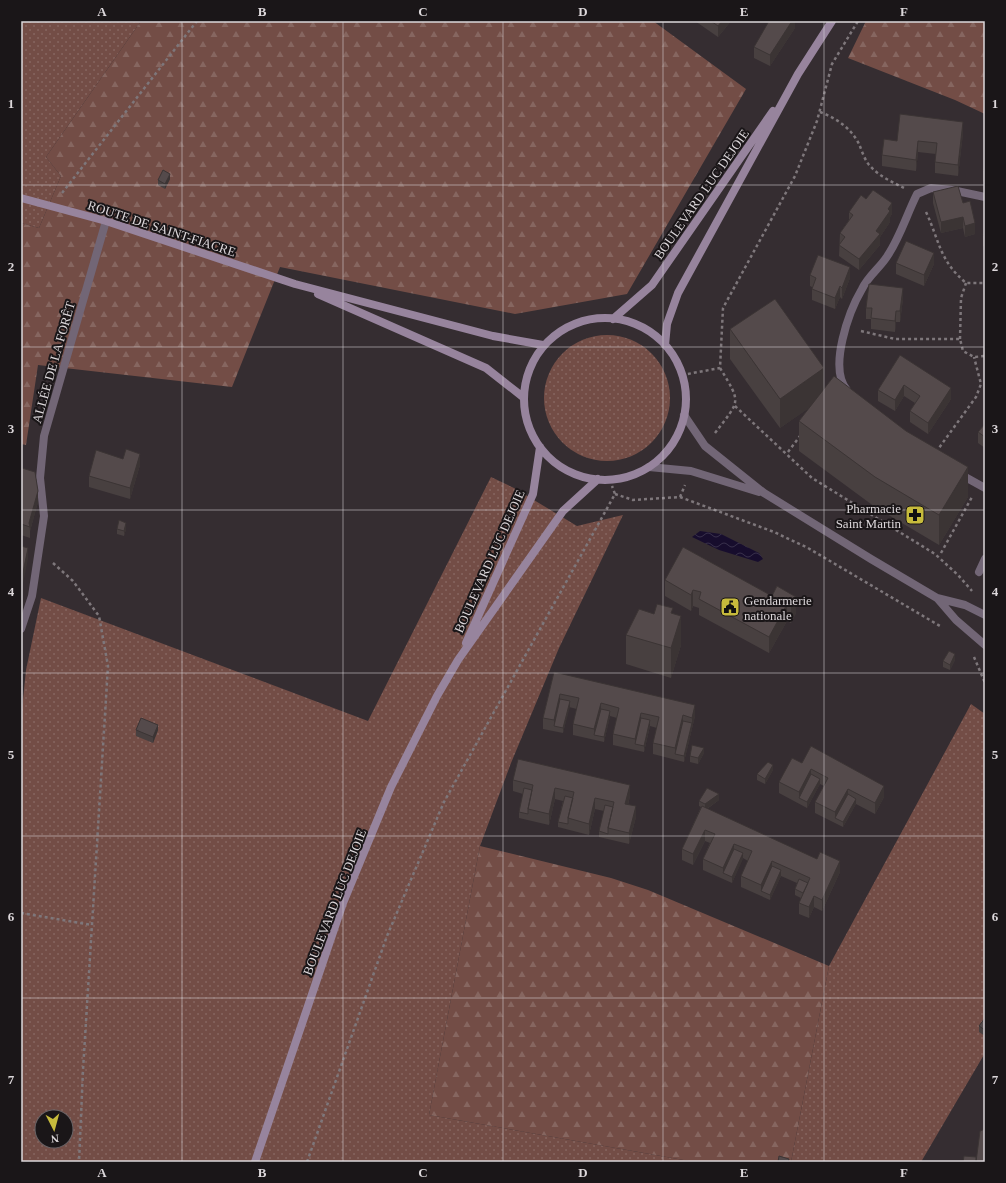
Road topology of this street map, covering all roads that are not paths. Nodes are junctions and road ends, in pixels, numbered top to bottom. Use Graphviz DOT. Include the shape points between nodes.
graph roads {
  1 [pos="832,21"];
  2 [pos="798,74"];
  3 [pos="985,197"];
  4 [pos="21,198"];
  5 [pos="106,221"];
  6 [pos="295,284"];
  7 [pos="613,319"];
  8 [pos="543,345"];
  9 [pos="665,345"];
  10 [pos="851,395"];
  11 [pos="523,397"];
  12 [pos="684,415"];
  13 [pos="540,447"];
  14 [pos="650,466"];
  15 [pos="952,469"];
  16 [pos="598,479"];
  17 [pos="982,486"];
  18 [pos="764,493"];
  19 [pos="985,559"];
  20 [pos="979,572"];
  21 [pos="937,598"];
  22 [pos="985,615"];
  23 [pos="21,629"];
  24 [pos="985,645"];
  25 [pos="458,660"];
  26 [pos="255,1162"];
  1 -- 2 [label="main road, BOULEVARD LUC DEJOIE"];
  2 -- 7 [label="main road, BOULEVARD LUC DEJOIE" via="652,285"];
  2 -- 9 [label="main road, BOULEVARD LUC DEJOIE" via="678,293 667,324"];
  3 -- 10 [label="street" via="931,188 917,194 888,255 862,288 846,326 840,362 842,385"];
  4 -- 5 [label="main road, ROUTE DE SAINT-FIACRE"];
  5 -- 6 [label="main road, ROUTE DE SAINT-FIACRE"];
  5 -- 23 [label="street, ALLÉE DE LA FORÊT" via="44,436 40,478 44,516 32,596"];
  6 -- 8 [label="main road, ROUTE DE SAINT-FIACRE" via="492,336"];
  6 -- 11 [label="main road, ROUTE DE SAINT-FIACRE" via="486,368"];
  7 -- 8 [label="main road" via="592,319 577,323"];
  7 -- 9 [label="main road" via="637,325"];
  8 -- 11 [label="main road" via="526,380"];
  9 -- 12 [label="main road" via="673,355 682,375 686,396"];
  11 -- 13 [label="main road" via="529,428"];
  12 -- 14 [label="main road" via="670,446"];
  12 -- 18 [label="street" via="705,446"];
  13 -- 16 [label="main road" via="558,465 574,474"];
  13 -- 25 [label="main road, BOULEVARD LUC DEJOIE" via="533,494"];
  14 -- 16 [label="main road" via="626,477"];
  14 -- 18 [label="street" via="690,471"];
  15 -- 17 [label="street"];
  16 -- 25 [label="main road, BOULEVARD LUC DEJOIE" via="563,511"];
  18 -- 21 [label="street"];
  19 -- 20 [label="street"];
  21 -- 22 [label="street" via="965,605"];
  21 -- 24 [label="street" via="956,620"];
  25 -- 26 [label="main road, BOULEVARD LUC DEJOIE" via="436,696 391,787 343,903"];
}
